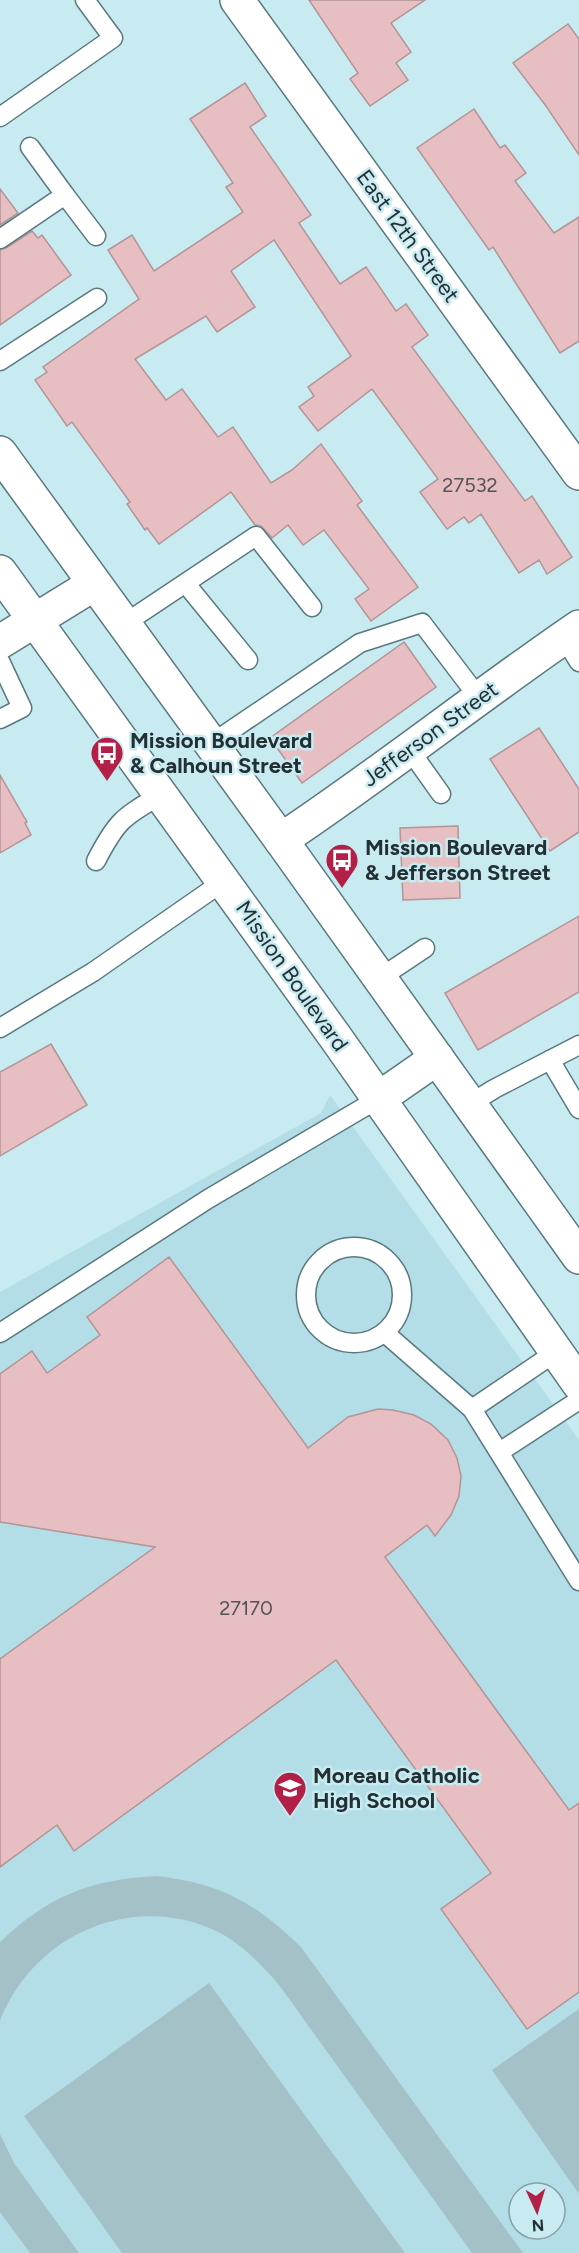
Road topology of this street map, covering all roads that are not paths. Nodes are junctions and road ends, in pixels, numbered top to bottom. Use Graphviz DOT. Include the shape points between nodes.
graph roads {
  1 [pos="85,0"];
  2 [pos="237,0"];
  3 [pos="0,117"];
  4 [pos="30,147"];
  5 [pos="65,195"];
  6 [pos="96,236"];
  7 [pos="0,239"];
  8 [pos="97,298"];
  9 [pos="0,361"];
  10 [pos="0,453"];
  11 [pos="579,472"];
  12 [pos="0,572"];
  13 [pos="94,584"];
  14 [pos="186,584"];
  15 [pos="312,608"];
  16 [pos="34,620"];
  17 [pos="124,624"];
  18 [pos="0,642"];
  19 [pos="574,642"];
  20 [pos="248,660"];
  21 [pos="0,661"];
  22 [pos="479,698"];
  23 [pos="0,719"];
  24 [pos="211,744"];
  25 [pos="409,749"];
  26 [pos="441,794"];
  27 [pos="161,795"];
  28 [pos="281,840"];
  29 [pos="96,861"];
  30 [pos="224,881"];
  31 [pos="425,948"];
  32 [pos="380,978"];
  33 [pos="0,1028"];
  34 [pos="579,1045"];
  35 [pos="437,1058"];
  36 [pos="550,1060"];
  37 [pos="378,1099"];
  38 [pos="470,1104"];
  39 [pos="579,1109"];
  40 [pos="579,1257"];
  41 [pos="0,1333"];
  42 [pos="385,1333"];
  43 [pos="556,1352"];
  44 [pos="579,1384"];
  45 [pos="579,1400"];
  46 [pos="472,1408"];
  47 [pos="501,1451"];
  48 [pos="579,1581"];
  1 -- 3 [label="lane" via="113,38"];
  2 -- 11 [label="main road, East 12th Street"];
  4 -- 5 [label="lane"];
  5 -- 6 [label="lane"];
  5 -- 7 [label="lane"];
  8 -- 9 [label="lane"];
  10 -- 13 [label="main road"];
  12 -- 16 [label="main road, Mission Boulevard"];
  13 -- 16 [label="main road"];
  13 -- 17 [label="main road"];
  14 -- 15 [label="lane" via="256,536"];
  14 -- 17 [label="lane"];
  14 -- 20 [label="lane"];
  16 -- 18 [label="main road"];
  16 -- 27 [label="main road, Mission Boulevard"];
  17 -- 24 [label="main road"];
  19 -- 22 [label="main road, Jefferson Street"];
  21 -- 23 [label="lane" via="22,708"];
  22 -- 24 [label="lane" via="422,623 360,643"];
  22 -- 25 [label="main road, Jefferson Street"];
  24 -- 28 [label="main road"];
  25 -- 26 [label="lane"];
  25 -- 28 [label="main road, Jefferson Street"];
  27 -- 29 [label="lane" via="119,823"];
  27 -- 30 [label="main road, Mission Boulevard"];
  28 -- 32 [label="main road"];
  30 -- 33 [label="lane" via="93,972"];
  30 -- 37 [label="main road, Mission Boulevard"];
  31 -- 32 [label="lane"];
  32 -- 35 [label="main road"];
  34 -- 36 [label="lane"];
  35 -- 37 [label="main road"];
  35 -- 38 [label="main road"];
  36 -- 38 [label="lane"];
  36 -- 39 [label="lane"];
  37 -- 41 [label="lane" via="208,1199"];
  37 -- 43 [label="main road, Mission Boulevard"];
  38 -- 40 [label="main road"];
  42 -- 42 [label="lane" via="395,1322 403,1292 391,1264 365,1248 335,1250 322,1258 306,1287 306,1304 322,1332 337,1341 354,1344"];
  42 -- 46 [label="lane"];
  43 -- 44 [label="main road, Mission Boulevard"];
  43 -- 46 [label="lane"];
  45 -- 47 [label="lane"];
  46 -- 47 [label="lane"];
  47 -- 48 [label="lane"];
}
